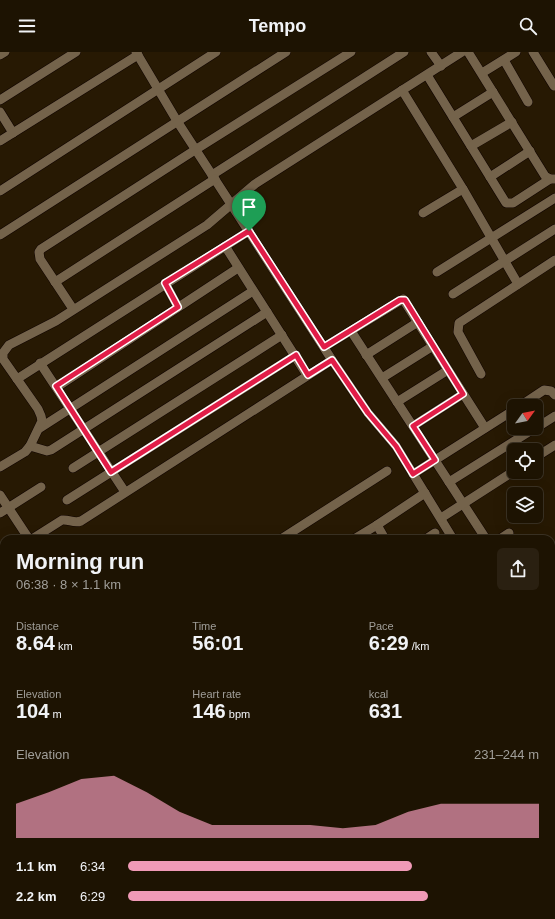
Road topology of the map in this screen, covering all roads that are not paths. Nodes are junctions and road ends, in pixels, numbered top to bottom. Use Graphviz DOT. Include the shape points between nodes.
graph roads {
  1 [pos="5,52"];
  2 [pos="76,52"];
  3 [pos="216,52"];
  4 [pos="286,52"];
  5 [pos="351,52"];
  6 [pos="404,52"];
  7 [pos="431,52"];
  8 [pos="462,52"];
  9 [pos="468,52"];
  10 [pos="516,52"];
  11 [pos="533,52"];
  12 [pos="137,54"];
  13 [pos="0,55"];
  14 [pos="504,60"];
  15 [pos="441,66"];
  16 [pos="427,74"];
  17 [pos="482,74"];
  18 [pos="554,86"];
  19 [pos="158,89"];
  20 [pos="402,90"];
  21 [pos="493,92"];
  22 [pos="0,100"];
  23 [pos="528,102"];
  24 [pos="0,112"];
  25 [pos="453,117"];
  26 [pos="177,121"];
  27 [pos="512,122"];
  28 [pos="13,133"];
  29 [pos="0,141"];
  30 [pos="471,146"];
  31 [pos="195,150"];
  32 [pos="530,152"];
  33 [pos="214,177"];
  34 [pos="490,177"];
  35 [pos="554,180"];
  36 [pos="462,189"];
  37 [pos="0,191"];
  38 [pos="555,198"];
  39 [pos="231,203"];
  40 [pos="423,213"];
  41 [pos="555,229"];
  42 [pos="249,231"];
  43 [pos="0,235"];
  44 [pos="490,239"];
  45 [pos="224,246"];
  46 [pos="555,260"];
  47 [pos="504,262"];
  48 [pos="238,268"];
  49 [pos="437,272"];
  50 [pos="55,282"];
  51 [pos="165,283"];
  52 [pos="518,284"];
  53 [pos="253,291"];
  54 [pos="453,294"];
  55 [pos="178,307"];
  56 [pos="74,309"];
  57 [pos="267,312"];
  58 [pos="418,322"];
  59 [pos="351,331"];
  60 [pos="282,335"];
  61 [pos="433,346"];
  62 [pos="324,347"];
  63 [pos="1,351"];
  64 [pos="366,354"];
  65 [pos="296,355"];
  66 [pos="332,360"];
  67 [pos="40,363"];
  68 [pos="448,370"];
  69 [pos="481,374"];
  70 [pos="308,375"];
  71 [pos="382,378"];
  72 [pos="17,379"];
  73 [pos="56,386"];
  74 [pos="463,394"];
  75 [pos="555,395"];
  76 [pos="530,399"];
  77 [pos="397,402"];
  78 [pos="71,408"];
  79 [pos="507,414"];
  80 [pos="555,416"];
  81 [pos="543,424"];
  82 [pos="413,426"];
  83 [pos="40,428"];
  84 [pos="485,428"];
  85 [pos="84,430"];
  86 [pos="525,435"];
  87 [pos="555,445"];
  88 [pos="30,446"];
  89 [pos="98,452"];
  90 [pos="543,453"];
  91 [pos="435,460"];
  92 [pos="0,467"];
  93 [pos="74,468"];
  94 [pos="387,471"];
  95 [pos="111,472"];
  96 [pos="413,474"];
  97 [pos="507,476"];
  98 [pos="449,482"];
  99 [pos="41,487"];
  100 [pos="125,492"];
  101 [pos="425,493"];
  102 [pos="0,495"];
  103 [pos="67,500"];
  104 [pos="463,504"];
  105 [pos="8,508"];
  106 [pos="0,513"];
  107 [pos="440,518"];
  108 [pos="376,525"];
  109 [pos="435,533"];
  110 [pos="509,533"];
  111 [pos="26,535"];
  112 [pos="38,535"];
  113 [pos="287,535"];
  114 [pos="360,535"];
  115 [pos="382,535"];
  116 [pos="432,535"];
  117 [pos="451,535"];
  118 [pos="483,535"];
  119 [pos="506,535"];
  1 -- 13 [label="street"];
  2 -- 22 [label="street"];
  3 -- 19 [label="street"];
  4 -- 26 [label="street"];
  5 -- 31 [label="street"];
  6 -- 33 [label="street"];
  7 -- 15 [label="street"];
  8 -- 15 [label="street"];
  9 -- 17 [label="street"];
  10 -- 14 [label="street"];
  11 -- 18 [label="street"];
  12 -- 19 [label="street"];
  12 -- 28 [label="street"];
  14 -- 17 [label="street"];
  14 -- 23 [label="street"];
  15 -- 16 [label="street"];
  16 -- 20 [label="street"];
  16 -- 25 [label="street"];
  17 -- 21 [label="street"];
  19 -- 26 [label="street"];
  19 -- 37 [label="street"];
  20 -- 36 [label="street"];
  20 -- 39 [label="street" via="255,184"];
  21 -- 25 [label="street"];
  21 -- 27 [label="street"];
  24 -- 28 [label="street"];
  25 -- 30 [label="street"];
  26 -- 31 [label="street"];
  26 -- 43 [label="street"];
  27 -- 30 [label="street"];
  27 -- 32 [label="street"];
  28 -- 29 [label="street"];
  30 -- 34 [label="street"];
  31 -- 33 [label="street"];
  31 -- 50 [label="street" via="41,250 39,256"];
  32 -- 34 [label="street"];
  32 -- 35 [label="street" via="545,176"];
  33 -- 39 [label="street"];
  33 -- 50 [label="street"];
  34 -- 35 [label="street" via="504,201 510,204"];
  36 -- 40 [label="street"];
  36 -- 44 [label="street"];
  38 -- 44 [label="street"];
  39 -- 42 [label="street"];
  39 -- 56 [label="street" via="222,214 207,225"];
  41 -- 47 [label="street"];
  42 -- 45 [label="street"];
  42 -- 62 [label="street"];
  44 -- 47 [label="street"];
  44 -- 49 [label="street"];
  45 -- 48 [label="street"];
  45 -- 51 [label="street"];
  46 -- 52 [label="street"];
  47 -- 52 [label="street"];
  47 -- 54 [label="street"];
  48 -- 53 [label="street"];
  48 -- 55 [label="street"];
  50 -- 56 [label="street"];
  51 -- 55 [label="street"];
  51 -- 67 [label="street"];
  52 -- 69 [label="street" via="459,323 458,332"];
  53 -- 57 [label="street"];
  53 -- 78 [label="street"];
  55 -- 73 [label="street"];
  56 -- 63 [label="street"];
  57 -- 60 [label="street"];
  57 -- 85 [label="street"];
  58 -- 59 [label="street" via="402,299"];
  58 -- 61 [label="street"];
  58 -- 64 [label="street"];
  59 -- 62 [label="street"];
  59 -- 64 [label="street"];
  60 -- 65 [label="street"];
  60 -- 89 [label="street"];
  61 -- 68 [label="street"];
  61 -- 71 [label="street"];
  62 -- 66 [label="street"];
  63 -- 72 [label="street" via="3,359"];
  64 -- 71 [label="street"];
  65 -- 70 [label="street"];
  65 -- 95 [label="street"];
  66 -- 70 [label="street"];
  66 -- 96 [label="street" via="368,413 396,446"];
  67 -- 72 [label="street"];
  67 -- 73 [label="street"];
  68 -- 74 [label="street"];
  68 -- 77 [label="street"];
  70 -- 100 [label="street"];
  71 -- 77 [label="street"];
  72 -- 83 [label="street" via="41,416"];
  73 -- 78 [label="street"];
  74 -- 82 [label="street"];
  74 -- 84 [label="street"];
  75 -- 76 [label="street" via="544,390"];
  77 -- 82 [label="street"];
  78 -- 83 [label="street"];
  78 -- 85 [label="street"];
  79 -- 84 [label="street"];
  80 -- 81 [label="street"];
  82 -- 91 [label="street"];
  83 -- 88 [label="street"];
  84 -- 91 [label="street"];
  85 -- 88 [label="street" via="47,451"];
  85 -- 89 [label="street"];
  86 -- 98 [label="street"];
  87 -- 90 [label="street"];
  88 -- 92 [label="street"];
  89 -- 93 [label="street"];
  89 -- 95 [label="street"];
  91 -- 96 [label="street"];
  91 -- 98 [label="street"];
  94 -- 113 [label="street"];
  95 -- 100 [label="street"];
  95 -- 103 [label="street"];
  96 -- 101 [label="street"];
  97 -- 104 [label="street"];
  98 -- 104 [label="street"];
  99 -- 105 [label="street"];
  100 -- 112 [label="street" via="77,522 62,520"];
  101 -- 107 [label="street"];
  101 -- 108 [label="street"];
  102 -- 105 [label="street"];
  104 -- 107 [label="street"];
  104 -- 118 [label="street"];
  105 -- 106 [label="street"];
  105 -- 111 [label="street"];
  107 -- 117 [label="street"];
  108 -- 114 [label="street"];
  108 -- 115 [label="street"];
  109 -- 116 [label="street"];
  110 -- 119 [label="street"];
}
